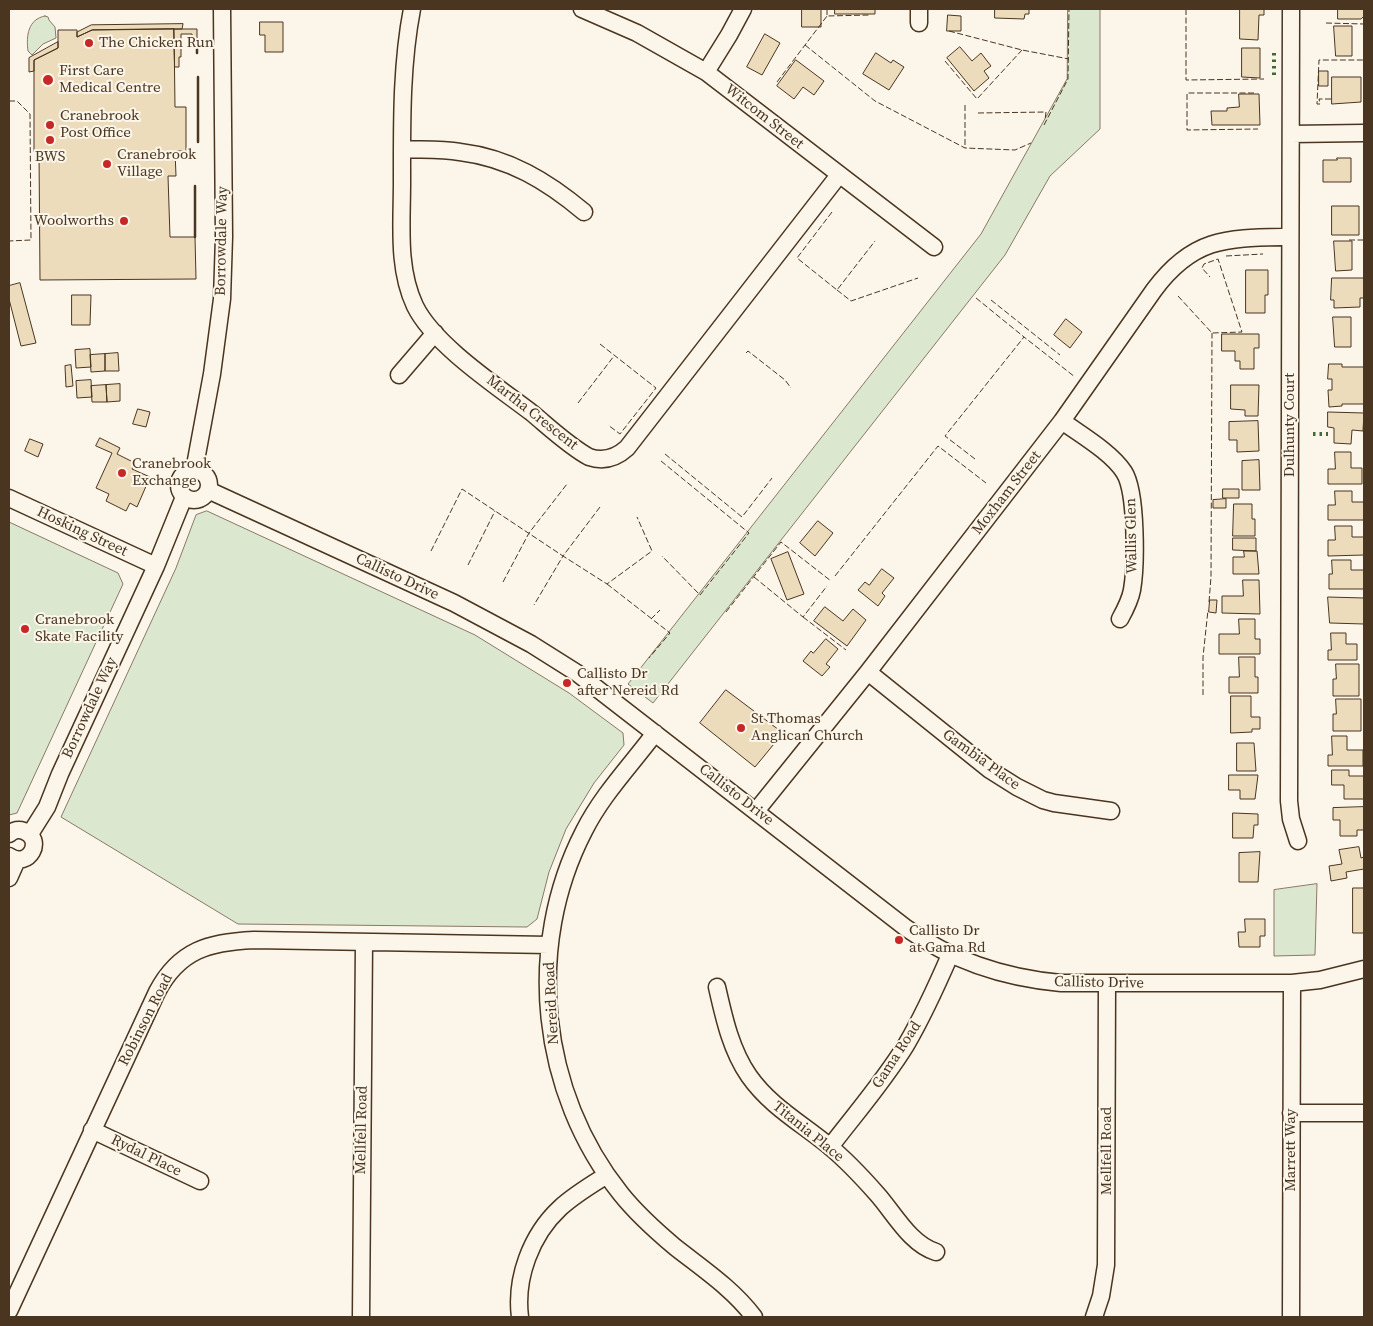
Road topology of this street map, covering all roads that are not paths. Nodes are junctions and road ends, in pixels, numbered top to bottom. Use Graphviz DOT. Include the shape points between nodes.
graph roads {
  1 [pos="222,9"];
  2 [pos="412,9"];
  3 [pos="582,9"];
  4 [pos="743,9"];
  5 [pos="1290,9"];
  6 [pos="706,72"];
  7 [pos="1364,133"];
  8 [pos="1291,134"];
  9 [pos="402,149"];
  10 [pos="840,175"];
  11 [pos="584,212"];
  12 [pos="1290,237"];
  13 [pos="934,247"];
  14 [pos="435,333"];
  15 [pos="399,375"];
  16 [pos="1062,421"];
  17 [pos="194,471"];
  18 [pos="208,490"];
  19 [pos="184,497"];
  20 [pos="9,498"];
  21 [pos="156,566"];
  22 [pos="1120,619"];
  23 [pos="868,672"];
  24 [pos="656,733"];
  25 [pos="756,811"];
  26 [pos="1111,811"];
  27 [pos="9,834"];
  28 [pos="30,834"];
  29 [pos="1298,841"];
  30 [pos="13,858"];
  31 [pos="9,878"];
  32 [pos="364,942"];
  33 [pos="549,945"];
  34 [pos="950,955"];
  35 [pos="1364,969"];
  36 [pos="1292,983"];
  37 [pos="1107,984"];
  38 [pos="717,987"];
  39 [pos="1291,1113"];
  40 [pos="1364,1113"];
  41 [pos="92,1130"];
  42 [pos="830,1147"];
  43 [pos="607,1174"];
  44 [pos="200,1181"];
  45 [pos="936,1252"];
  46 [pos="9,1311"];
  47 [pos="361,1317"];
  48 [pos="520,1317"];
  49 [pos="754,1317"];
  50 [pos="1094,1317"];
  51 [pos="1291,1317"];
  1 -- 17 [label="street, Borrowdale Way" via="222,292 212,374"];
  2 -- 9 [label="street, Martha Crescent" via="403,92"];
  3 -- 6 [label="street, Witcom Street" via="637,33"];
  4 -- 6 [label="street"];
  5 -- 8 [label="street, Dulhunty Court"];
  6 -- 10 [label="street, Witcom Street"];
  7 -- 8 [label="street"];
  8 -- 12 [label="street, Dulhunty Court"];
  9 -- 11 [label="street" via="460,152 508,164 543,180"];
  9 -- 14 [label="street, Martha Crescent" via="404,274 420,315"];
  10 -- 13 [label="street, Witcom Street"];
  10 -- 14 [label="street, Martha Crescent" via="627,448 615,457 599,460 584,454 456,354"];
  12 -- 16 [label="street, Moxham Street" via="1223,240 1183,259 1154,290"];
  12 -- 29 [label="street, Dulhunty Court" via="1289,801"];
  14 -- 15 [label="street"];
  16 -- 22 [label="street, Wallis Glen" via="1118,464 1131,487 1134,574 1130,599"];
  16 -- 23 [label="street, Moxham Street"];
  17 -- 18 [label="street" via="206,477"];
  17 -- 19 [label="street, Borrowdale Way" via="186,473 180,480 179,489"];
  18 -- 19 [label="street" via="198,500"];
  18 -- 24 [label="street, Callisto Drive" via="498,625 577,673"];
  19 -- 21 [label="street, Borrowdale Way"];
  20 -- 21 [label="street, Hosking Street"];
  21 -- 28 [label="street, Borrowdale Way" via="47,807"];
  23 -- 25 [label="street, Moxham Street"];
  23 -- 26 [label="street, Gambia Place" via="990,770 1016,787 1054,803"];
  24 -- 25 [label="street, Callisto Drive"];
  24 -- 33 [label="street, Nereid Road" via="600,804 585,829 561,888"];
  25 -- 34 [label="street, Callisto Drive" via="906,928"];
  27 -- 28 [label="street" via="16,830"];
  28 -- 30 [label="street, Borrowdale Way" via="34,843 32,852 26,858"];
  30 -- 31 [label="street, Borrowdale Way"];
  32 -- 33 [label="street, Robinson Road"];
  32 -- 41 [label="street, Robinson Road" via="236,941 211,945 191,954 164,978"];
  32 -- 47 [label="street, Mellfell Road"];
  33 -- 43 [label="street, Nereid Road" via="549,1004 556,1059 575,1118"];
  34 -- 37 [label="street, Callisto Drive" via="1024,978"];
  34 -- 42 [label="street, Gama Road" via="906,1044"];
  35 -- 36 [label="street, Callisto Drive"];
  36 -- 37 [label="street, Callisto Drive"];
  36 -- 39 [label="street, Marrett Way"];
  37 -- 50 [label="street, Mellfell Road" via="1106,1265"];
  38 -- 42 [label="street, Titania Place" via="730,1039 748,1075 774,1104"];
  39 -- 40 [label="street"];
  39 -- 51 [label="street, Marrett Way"];
  41 -- 44 [label="street, Rydal Place"];
  41 -- 46 [label="street, Robinson Road"];
  42 -- 45 [label="street, Titania Place" via="925,1248"];
  43 -- 48 [label="street" via="566,1202 542,1230 528,1256 522,1278"];
  43 -- 49 [label="street, Nereid Road" via="645,1220 706,1270"];
}
